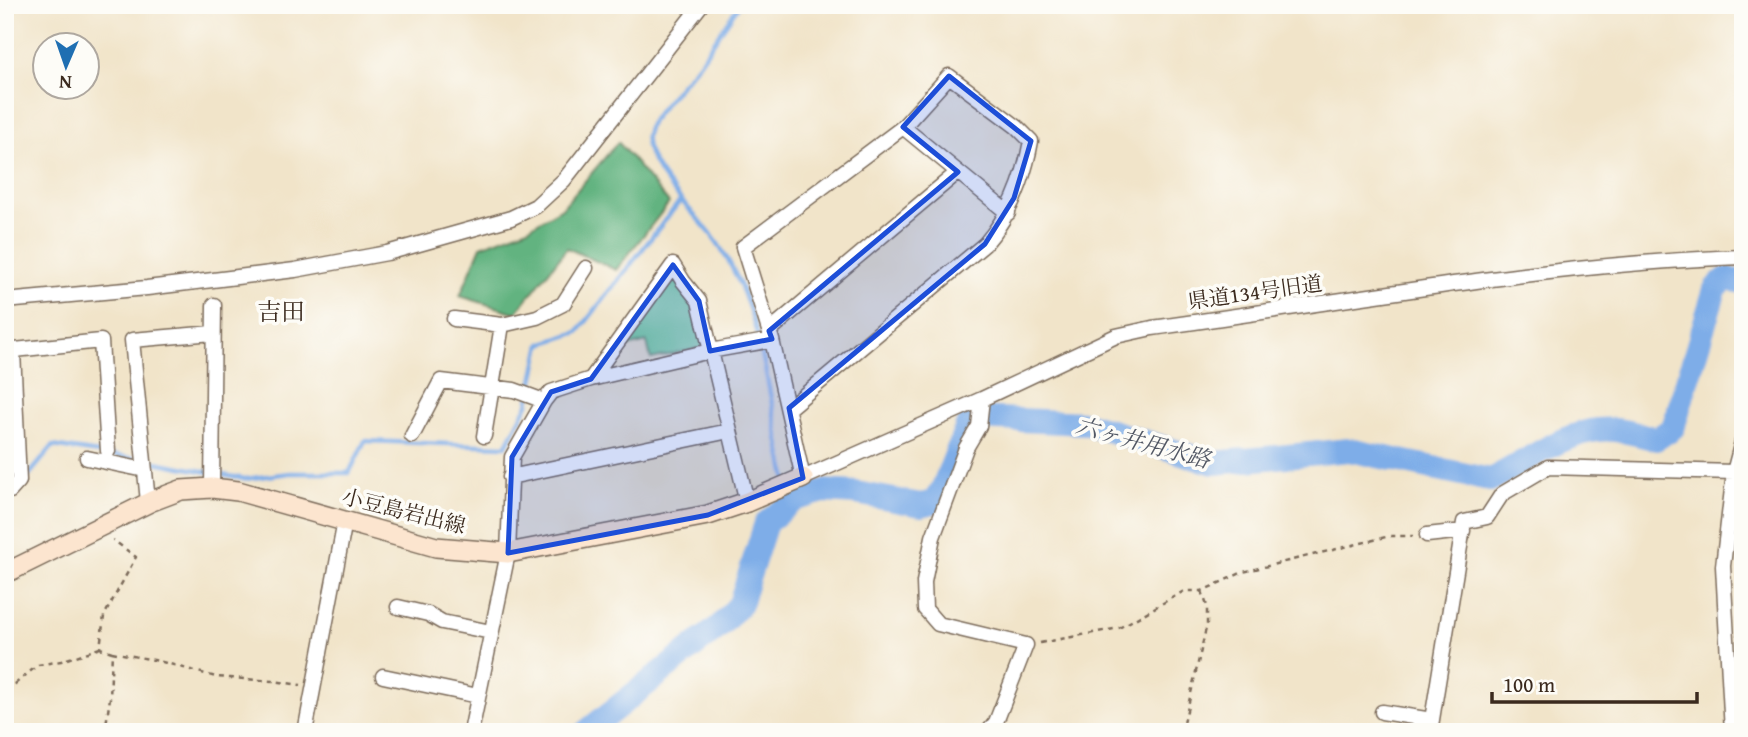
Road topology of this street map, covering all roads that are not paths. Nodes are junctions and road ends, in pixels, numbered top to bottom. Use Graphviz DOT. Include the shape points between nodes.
graph roads {
  1 [pos="701,5"];
  2 [pos="903,127"];
  3 [pos="958,172"];
  4 [pos="1008,213"];
  5 [pos="1743,257"];
  6 [pos="586,268"];
  7 [pos="5,301"];
  8 [pos="214,305"];
  9 [pos="454,319"];
  10 [pos="502,325"];
  11 [pos="213,333"];
  12 [pos="764,339"];
  13 [pos="9,351"];
  14 [pos="710,351"];
  15 [pos="591,379"];
  16 [pos="492,387"];
  17 [pos="535,397"];
  18 [pos="789,408"];
  19 [pos="981,413"];
  20 [pos="729,431"];
  21 [pos="412,436"];
  22 [pos="484,436"];
  23 [pos="1743,438"];
  24 [pos="108,451"];
  25 [pos="87,457"];
  26 [pos="144,463"];
  27 [pos="1734,472"];
  28 [pos="212,477"];
  29 [pos="510,478"];
  30 [pos="803,478"];
  31 [pos="5,492"];
  32 [pos="148,502"];
  33 [pos="747,502"];
  34 [pos="345,521"];
  35 [pos="1463,531"];
  36 [pos="1427,535"];
  37 [pos="508,553"];
  38 [pos="5,571"];
  39 [pos="398,607"];
  40 [pos="491,632"];
  41 [pos="383,676"];
  42 [pos="478,696"];
  43 [pos="1382,712"];
  44 [pos="1431,726"];
  45 [pos="305,732"];
  46 [pos="471,732"];
  47 [pos="988,732"];
  48 [pos="1732,732"];
  1 -- 7 [label="street" via="564,180 536,205 511,218 387,253 295,270"];
  2 -- 3 [label="street"];
  2 -- 4 [label="street" via="949,76 1017,127 1031,141 1025,173"];
  2 -- 12 [label="street" via="743,247"];
  3 -- 4 [label="street"];
  3 -- 12 [label="street"];
  4 -- 18 [label="street" via="985,244"];
  5 -- 19 [label="street, 県道134号旧道" via="1552,271 1152,328 1116,336"];
  6 -- 10 [label="street" via="563,304 537,317"];
  8 -- 11 [label="street"];
  9 -- 10 [label="street"];
  10 -- 16 [label="street"];
  11 -- 26 [label="street" via="132,340"];
  11 -- 28 [label="street"];
  12 -- 14 [label="street"];
  12 -- 18 [label="street"];
  13 -- 24 [label="street" via="101,341"];
  13 -- 31 [label="street" via="19,481"];
  14 -- 15 [label="street"];
  14 -- 15 [label="street" via="699,301 673,265"];
  14 -- 20 [label="street"];
  15 -- 17 [label="street"];
  16 -- 17 [label="street"];
  16 -- 21 [label="street" via="441,381"];
  16 -- 22 [label="street"];
  17 -- 29 [label="street" via="512,457"];
  18 -- 30 [label="street"];
  19 -- 30 [label="street, 県道134号旧道"];
  19 -- 47 [label="street" via="933,537 924,582 925,609 939,624 1026,645"];
  20 -- 29 [label="street"];
  20 -- 33 [label="street"];
  23 -- 27 [label="street"];
  25 -- 26 [label="street"];
  26 -- 32 [label="street"];
  27 -- 35 [label="street" via="1548,467 1502,494 1487,517 1464,522"];
  27 -- 48 [label="street" via="1723,566"];
  28 -- 32 [label="main road, 小豆島岩出線"];
  28 -- 34 [label="main road, 小豆島岩出線" via="238,491"];
  29 -- 37 [label="street"];
  30 -- 33 [label="main road, 小豆島岩出線"];
  32 -- 38 [label="main road, 小豆島岩出線"];
  33 -- 37 [label="main road, 小豆島岩出線" via="708,515"];
  34 -- 37 [label="main road, 小豆島岩出線" via="436,547"];
  34 -- 45 [label="street"];
  35 -- 36 [label="street"];
  35 -- 44 [label="street"];
  37 -- 40 [label="street"];
  39 -- 40 [label="street"];
  40 -- 42 [label="street"];
  41 -- 42 [label="street"];
  42 -- 46 [label="street"];
  43 -- 44 [label="street"];
}
